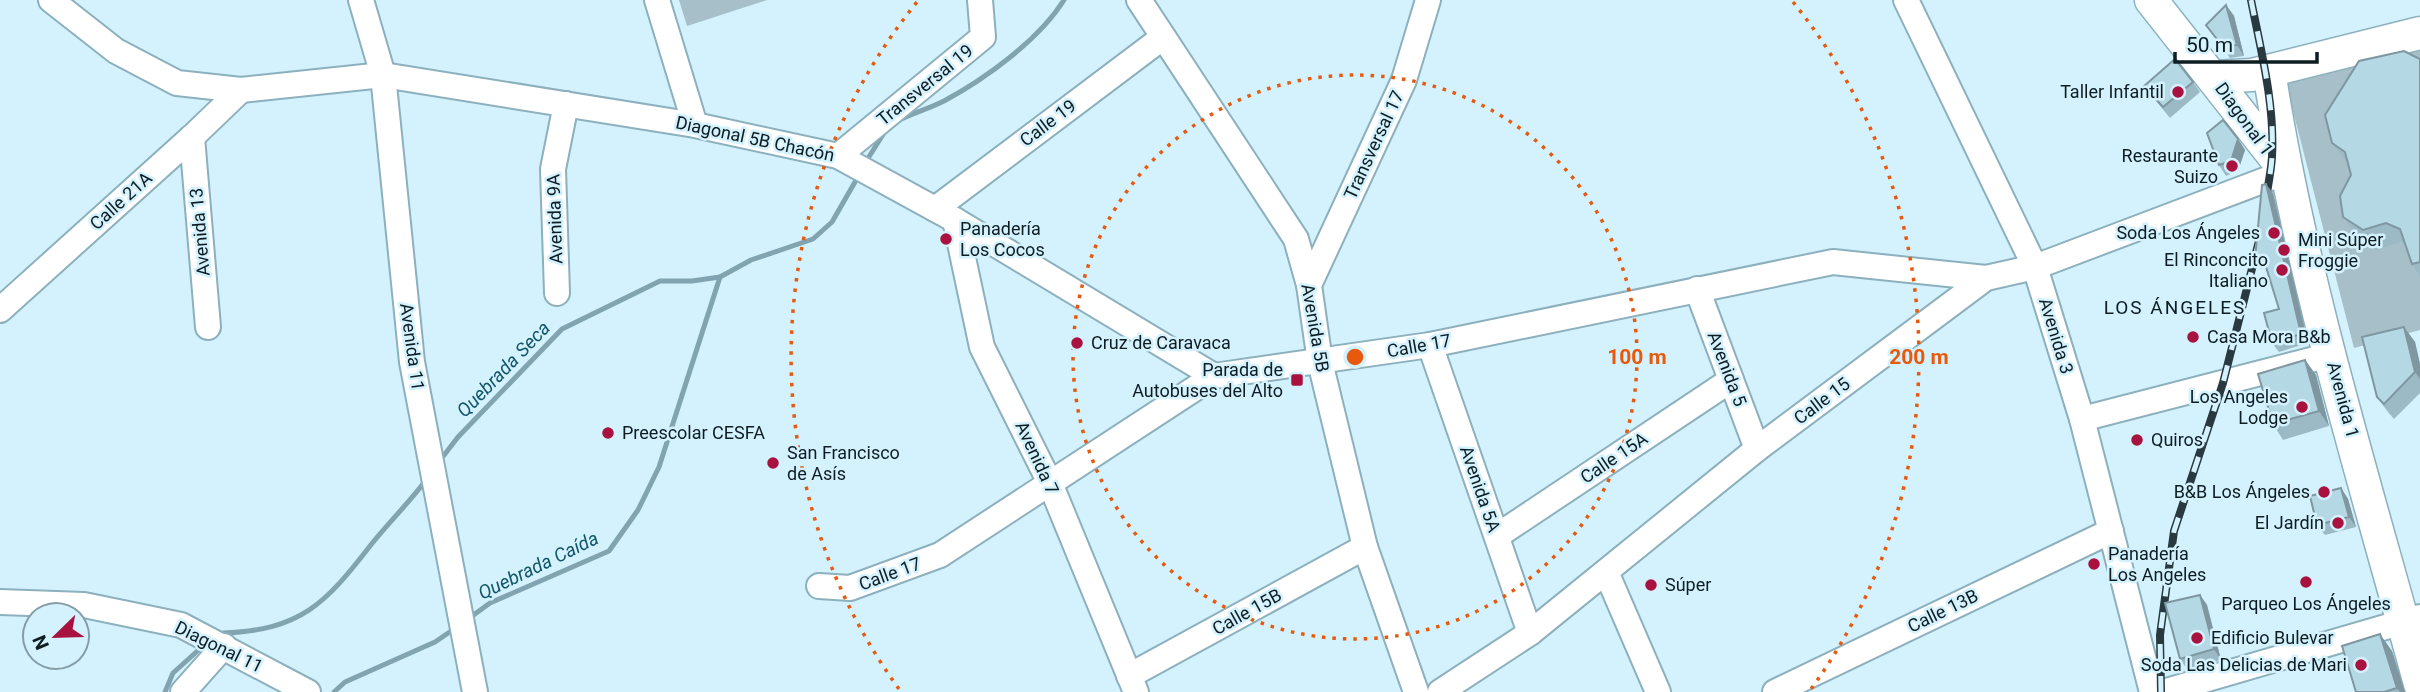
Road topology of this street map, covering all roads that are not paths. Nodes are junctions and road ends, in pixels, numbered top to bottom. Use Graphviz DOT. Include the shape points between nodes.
graph roads {
  1 [pos="51,0"];
  2 [pos="361,0"];
  3 [pos="657,0"];
  4 [pos="980,0"];
  5 [pos="1139,0"];
  6 [pos="1906,0"];
  7 [pos="2151,0"];
  8 [pos="1433,1"];
  9 [pos="2420,33"];
  10 [pos="1162,38"];
  11 [pos="2269,71"];
  12 [pos="383,75"];
  13 [pos="2213,77"];
  14 [pos="241,90"];
  15 [pos="566,104"];
  16 [pos="695,125"];
  17 [pos="192,137"];
  18 [pos="838,156"];
  19 [pos="2286,172"];
  20 [pos="945,214"];
  21 [pos="2035,267"];
  22 [pos="1938,274"];
  23 [pos="1986,278"];
  24 [pos="1309,285"];
  25 [pos="1697,289"];
  26 [pos="557,293"];
  27 [pos="1946,308"];
  28 [pos="0,310"];
  29 [pos="208,327"];
  30 [pos="1430,345"];
  31 [pos="2330,355"];
  32 [pos="1320,362"];
  33 [pos="1214,376"];
  34 [pos="1731,380"];
  35 [pos="2082,419"];
  36 [pos="1758,449"];
  37 [pos="1050,484"];
  38 [pos="2111,531"];
  39 [pos="1497,536"];
  40 [pos="1365,547"];
  41 [pos="1607,573"];
  42 [pos="819,586"];
  43 [pos="0,602"];
  44 [pos="2411,619"];
  45 [pos="1530,633"];
  46 [pos="224,646"];
  47 [pos="1132,684"];
  48 [pos="2420,684"];
  49 [pos="183,692"];
  50 [pos="308,692"];
  51 [pos="475,692"];
  52 [pos="1416,692"];
  53 [pos="1440,692"];
  54 [pos="1658,692"];
  55 [pos="1776,692"];
  56 [pos="2152,692"];
  57 [pos="2163,692"];
  1 -- 14 [label="street, Diagonal 5B Chacón" via="116,51 177,83"];
  2 -- 12 [label="street, Avenida 11"];
  3 -- 16 [label="street"];
  4 -- 18 [label="street, Transversal 19" via="983,37"];
  5 -- 10 [label="street, Avenida 5B"];
  6 -- 21 [label="street, Avenida 3"];
  7 -- 13 [label="main road, Diagonal 1"];
  8 -- 24 [label="street, Transversal 17" via="1404,80"];
  9 -- 11 [label="main road"];
  10 -- 20 [label="street, Calle 19"];
  10 -- 24 [label="street, Avenida 5B" via="1296,239"];
  11 -- 13 [label="main road"];
  11 -- 19 [label="main road, Avenida 1"];
  12 -- 14 [label="street, Diagonal 5B Chacón"];
  12 -- 15 [label="street, Diagonal 5B Chacón"];
  12 -- 51 [label="street, Avenida 11" via="412,362"];
  13 -- 19 [label="main road, Diagonal 1"];
  14 -- 17 [label="street, Calle 21A"];
  15 -- 16 [label="street, Diagonal 5B Chacón"];
  15 -- 26 [label="street, Avenida 9A" via="553,169"];
  16 -- 18 [label="street, Diagonal 5B Chacón"];
  17 -- 28 [label="street, Calle 21A"];
  17 -- 29 [label="street, Avenida 13"];
  18 -- 20 [label="street, Diagonal 5B Chacón"];
  19 -- 21 [label="street, Calle 15"];
  19 -- 31 [label="main road, Avenida 1"];
  20 -- 33 [label="street, Diagonal 5B Chacón"];
  20 -- 37 [label="street, Avenida 7" via="982,347"];
  21 -- 23 [label="street, Calle 15"];
  21 -- 35 [label="street, Avenida 3"];
  22 -- 23 [label="street, Calle 17"];
  22 -- 25 [label="street, Calle 17" via="1833,262"];
  22 -- 27 [label="street"];
  23 -- 27 [label="street, Calle 15"];
  24 -- 32 [label="street, Avenida 5B"];
  25 -- 30 [label="street, Calle 17"];
  25 -- 34 [label="street, Avenida 5"];
  27 -- 36 [label="street, Calle 15"];
  30 -- 32 [label="street, Calle 17"];
  30 -- 39 [label="street, Avenida 5A"];
  31 -- 35 [label="street"];
  31 -- 44 [label="main road, Avenida 1"];
  32 -- 33 [label="street, Calle 17"];
  32 -- 40 [label="street, Avenida 5B"];
  33 -- 37 [label="street, Calle 17"];
  34 -- 36 [label="street, Avenida 5"];
  34 -- 39 [label="street, Calle 15A"];
  35 -- 38 [label="street, Avenida 3"];
  36 -- 41 [label="street, Calle 15"];
  37 -- 42 [label="street, Calle 17" via="940,555 850,588"];
  37 -- 47 [label="street, Avenida 7"];
  38 -- 55 [label="street, Calle 13B"];
  38 -- 56 [label="street, Avenida 3"];
  39 -- 45 [label="street, Avenida 5A"];
  40 -- 47 [label="street, Calle 15B"];
  40 -- 52 [label="street, Avenida 5B"];
  41 -- 45 [label="street, Calle 15"];
  41 -- 54 [label="street"];
  43 -- 46 [label="street, Diagonal 11" via="84,605 181,625"];
  44 -- 48 [label="main road, Avenida 1"];
  44 -- 57 [label="street"];
  45 -- 53 [label="street, Calle 15"];
  46 -- 49 [label="street"];
  46 -- 50 [label="street, Diagonal 11"];
}
